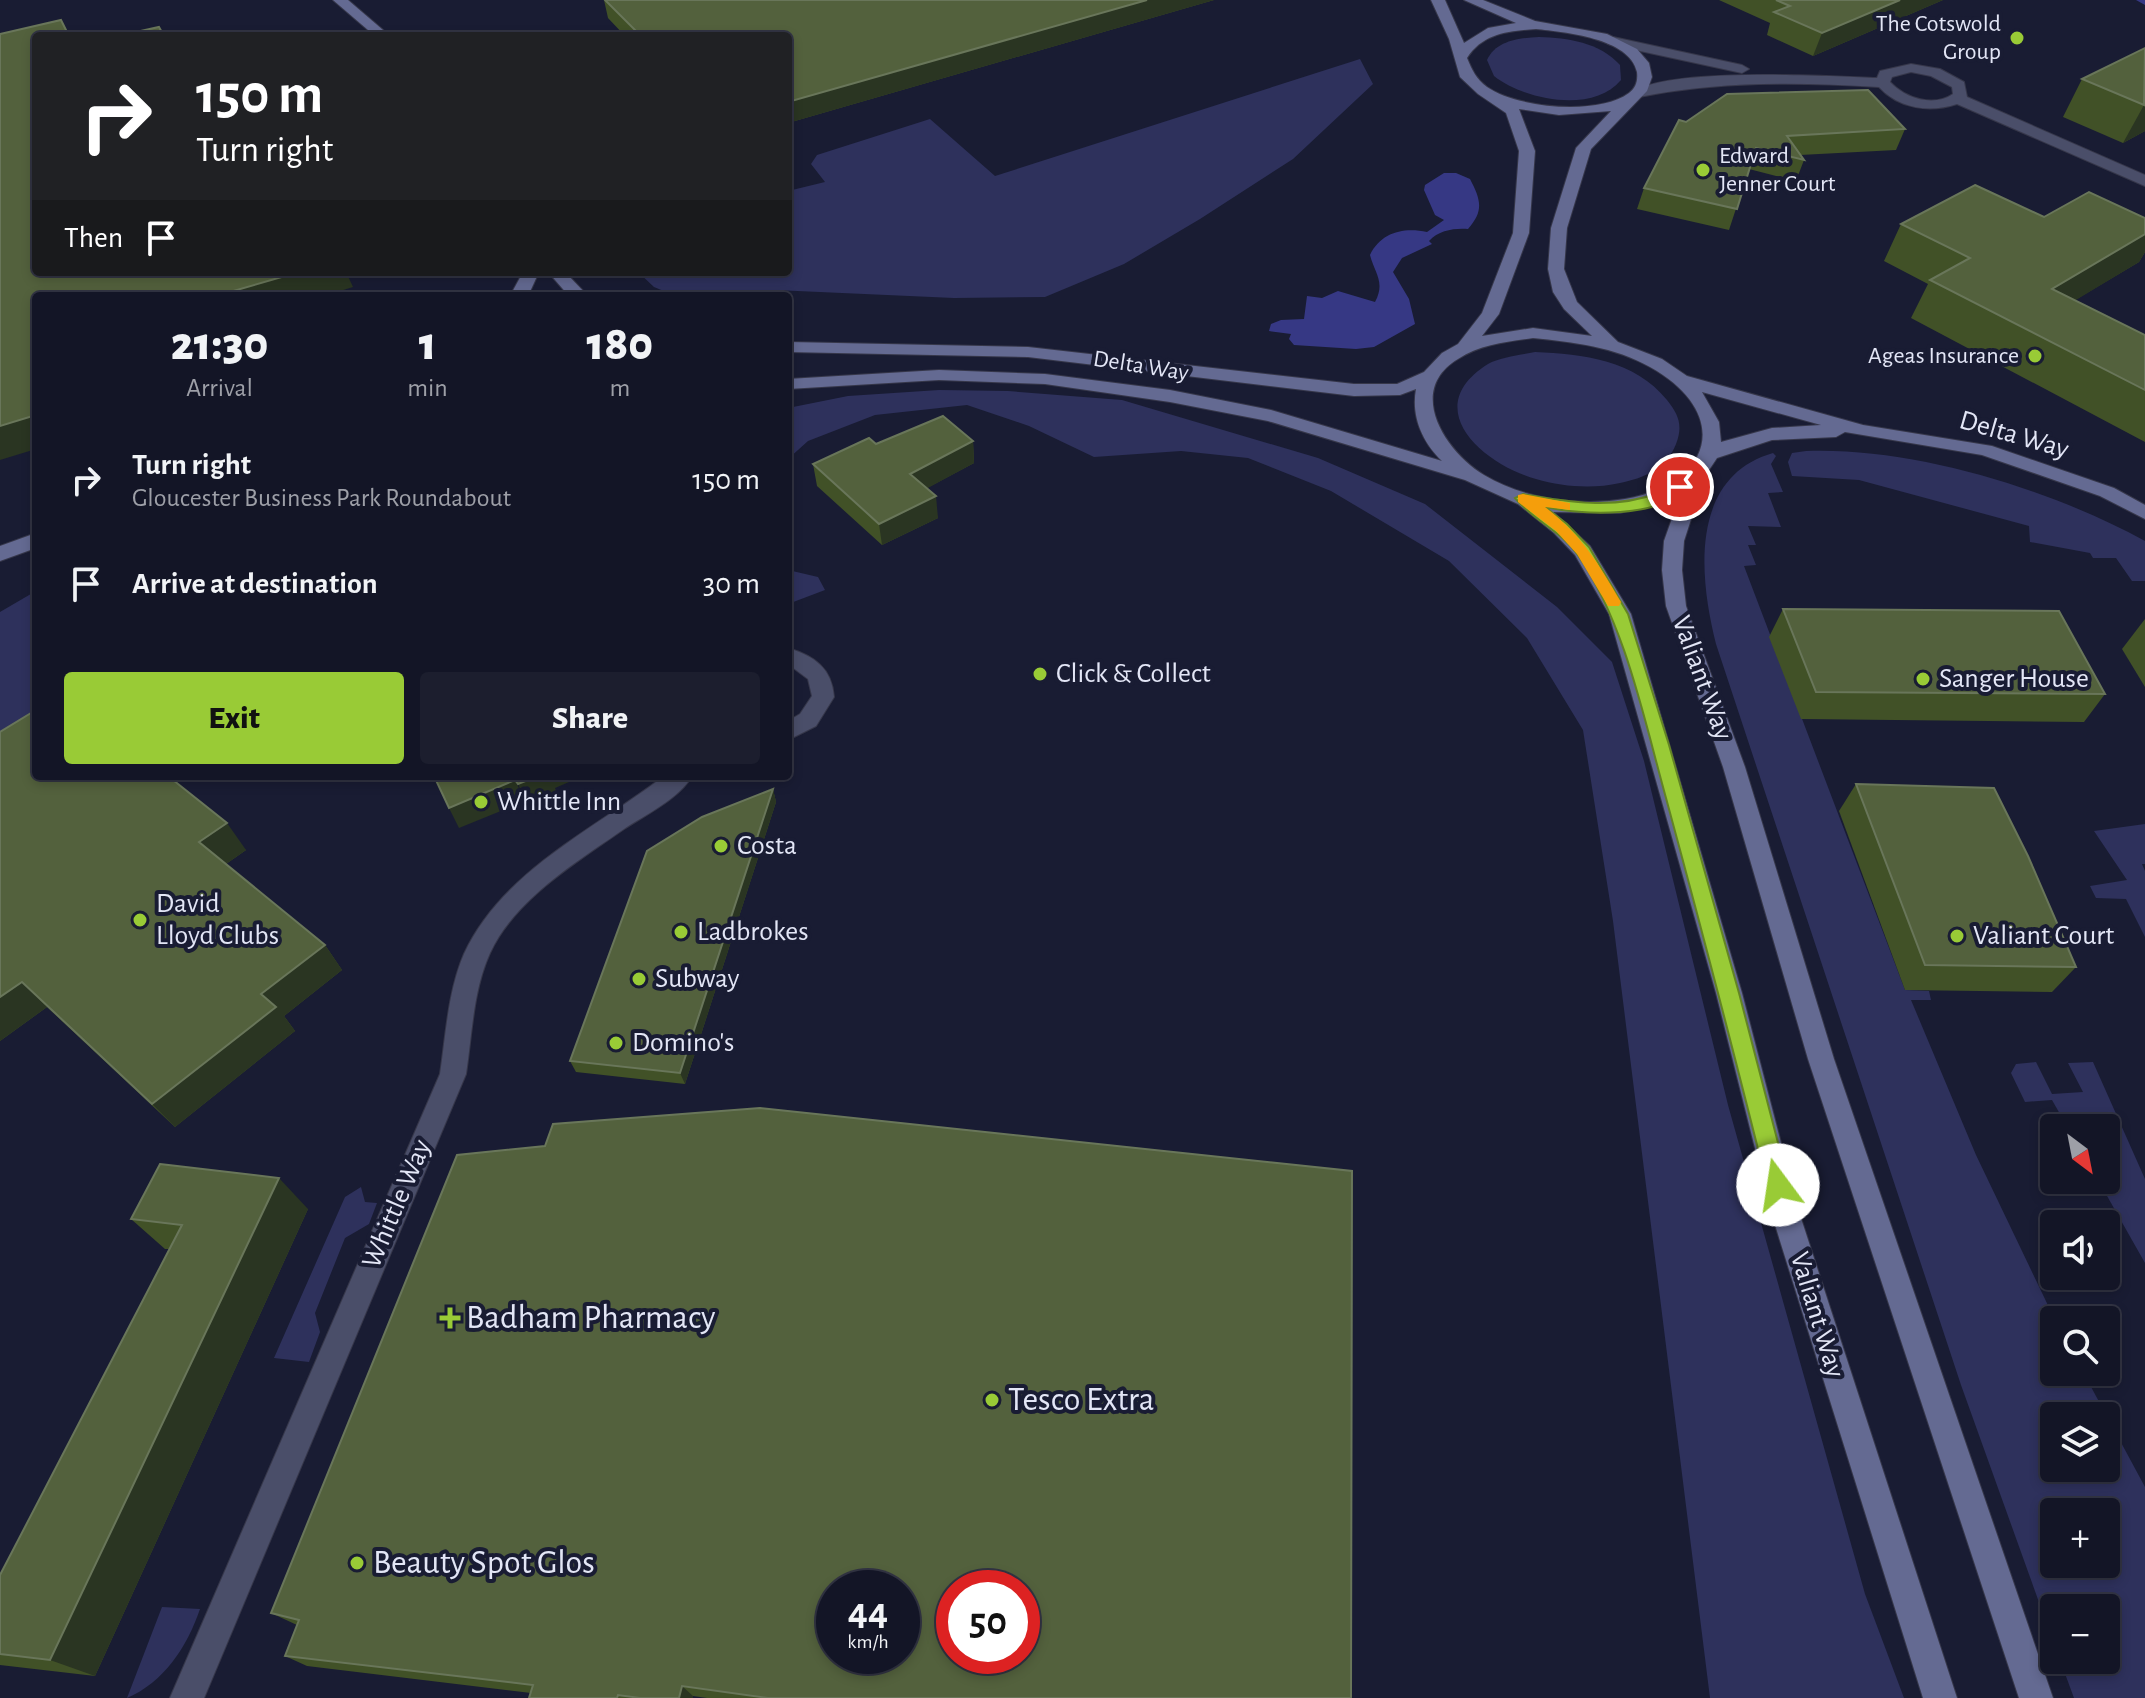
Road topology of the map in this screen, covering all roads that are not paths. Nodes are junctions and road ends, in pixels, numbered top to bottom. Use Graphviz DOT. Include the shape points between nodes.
graph roads {
  1 [pos="340,0"];
  2 [pos="1438,0"];
  3 [pos="1471,0"];
  4 [pos="1536,25"];
  5 [pos="378,32"];
  6 [pos="1613,41"];
  7 [pos="1460,58"];
  8 [pos="1784,77"];
  9 [pos="1883,83"];
  10 [pos="1476,86"];
  11 [pos="1634,96"];
  12 [pos="1958,99"];
  13 [pos="2145,181"];
  14 [pos="560,276"];
  15 [pos="575,292"];
  16 [pos="1611,344"];
  17 [pos="792,347"];
  18 [pos="1465,347"];
  19 [pos="1430,376"];
  20 [pos="1681,380"];
  21 [pos="792,384"];
  22 [pos="1862,431"];
  23 [pos="1712,453"];
  24 [pos="1696,477"];
  25 [pos="1476,478"];
  26 [pos="1523,498"];
  27 [pos="2145,513"];
  28 [pos="32,542"];
  29 [pos="0,554"];
  30 [pos="792,657"];
  31 [pos="792,730"];
  32 [pos="674,780"];
  33 [pos="187,1698"];
  34 [pos="1940,1698"];
  35 [pos="2036,1698"];
  1 -- 5 [label="street"];
  2 -- 7 [label="street"];
  3 -- 4 [label="street"];
  4 -- 6 [label="street"];
  4 -- 7 [label="street" via="1484,34 1465,47"];
  6 -- 8 [label="street"];
  6 -- 11 [label="street" via="1644,66 1646,80"];
  7 -- 10 [label="street"];
  8 -- 9 [label="street"];
  8 -- 11 [label="street" via="1693,81"];
  9 -- 12 [label="street" via="1913,101 1939,104"];
  9 -- 12 [label="street" via="1891,70 1923,69 1954,80 1962,90"];
  10 -- 11 [label="street" via="1509,102 1552,111 1595,110"];
  10 -- 18 [label="street" via="1513,111 1528,167 1521,233 1490,314"];
  11 -- 16 [label="street" via="1584,148 1559,228 1556,269 1562,292"];
  12 -- 13 [label="street"];
  14 -- 15 [label="street"];
  16 -- 18 [label="street" via="1533,333"];
  16 -- 20 [label="street" via="1649,359"];
  17 -- 19 [label="street, Delta Way" via="1028,352 1354,390 1400,389"];
  18 -- 19 [label="street"];
  19 -- 25 [label="street" via="1421,397 1423,420 1436,443"];
  20 -- 22 [label="street, Delta Way"];
  20 -- 23 [label="street" via="1702,403 1713,428"];
  21 -- 25 [label="street, Delta Way" via="939,375 1045,379 1155,393 1271,416"];
  22 -- 23 [label="street, Delta Way" via="1782,431 1746,438"];
  22 -- 27 [label="street, Delta Way" via="1985,450 2107,492"];
  23 -- 24 [label="street"];
  24 -- 26 [label="street" via="1665,497 1622,507 1573,508"];
  24 -- 35 [label="street, Valiant Way" via="1674,541 1676,606 1734,767 1826,1074"];
  25 -- 26 [label="street"];
  26 -- 34 [label="street, Valiant Way" via="1583,551 1620,614 1729,993 1785,1212"];
  28 -- 29 [label="street"];
  30 -- 31 [label="street" via="819,675 823,697 808,720"];
  32 -- 33 [label="street, Whittle Way" via="573,852 512,904 482,943 469,982 453,1074"];
}
